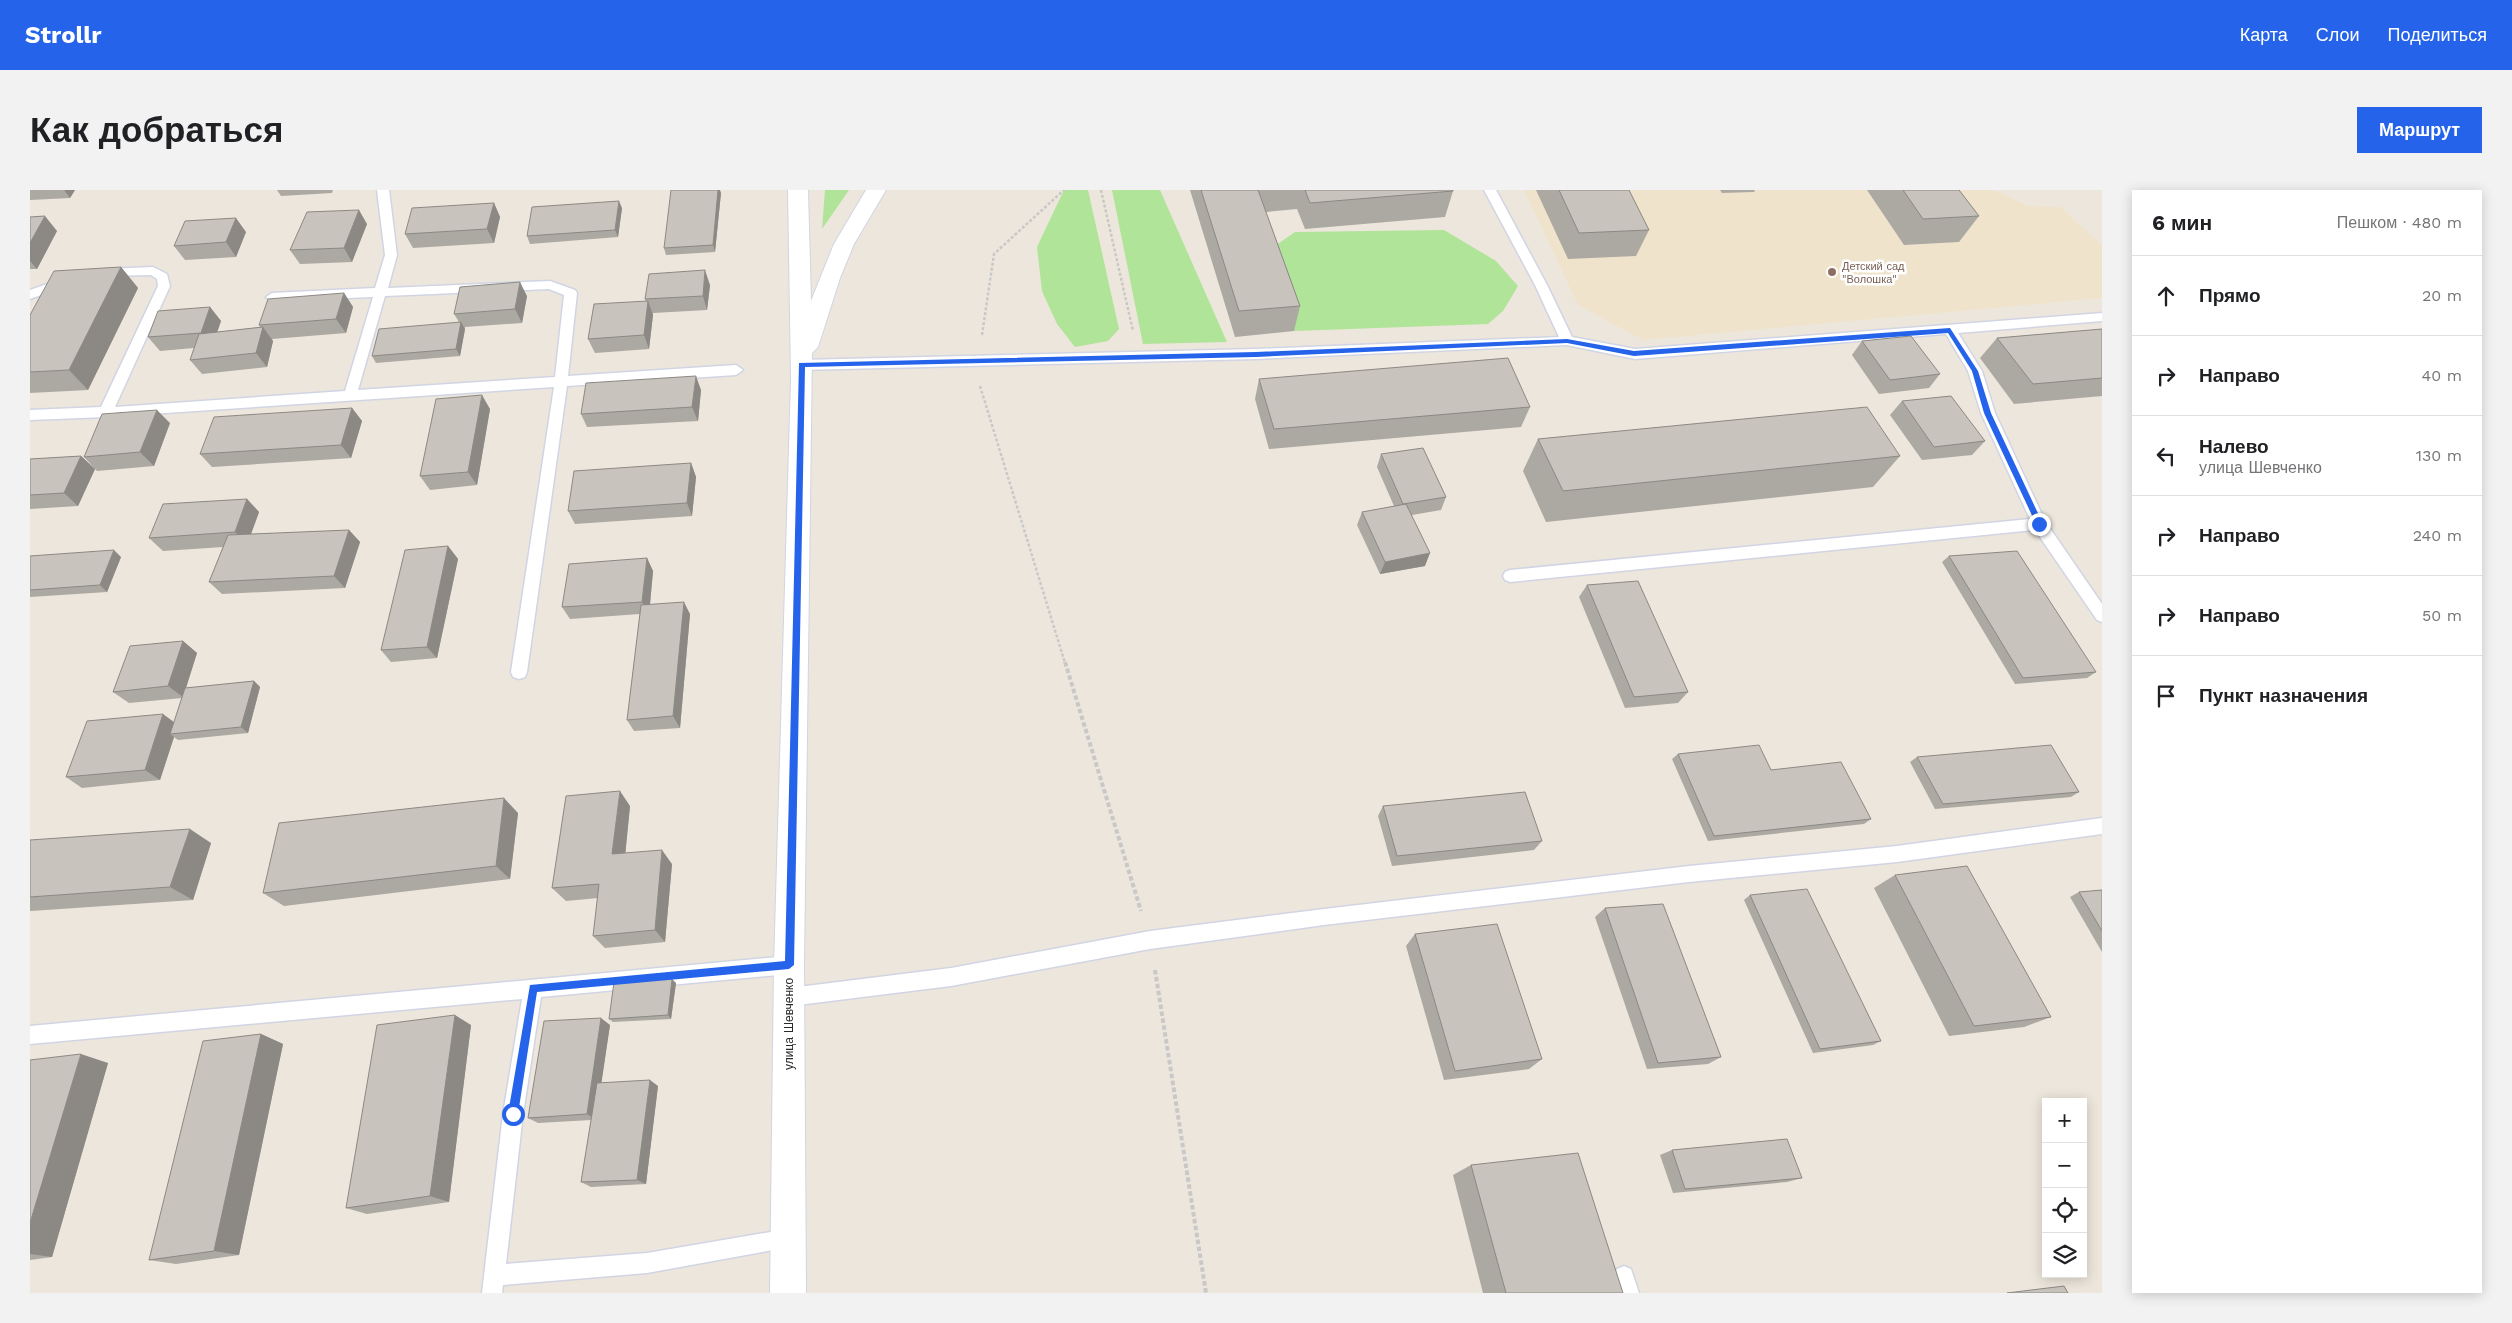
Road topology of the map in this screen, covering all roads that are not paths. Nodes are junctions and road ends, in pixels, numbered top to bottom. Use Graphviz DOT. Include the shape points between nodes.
graph roads {
  1 [pos="383,190"];
  2 [pos="798,190"];
  3 [pos="876,190"];
  4 [pos="1490,190"];
  5 [pos="92,274"];
  6 [pos="76,279"];
  7 [pos="382,292"];
  8 [pos="30,295"];
  9 [pos="272,297"];
  10 [pos="2102,317"];
  11 [pos="1950,330"];
  12 [pos="1567,341"];
  13 [pos="801,365"];
  14 [pos="736,370"];
  15 [pos="562,382"];
  16 [pos="350,396"];
  17 [pos="106,412"];
  18 [pos="30,414"];
  19 [pos="2039,524"];
  20 [pos="1510,576"];
  21 [pos="2102,616"];
  22 [pos="518,672"];
  23 [pos="2102,826"];
  24 [pos="789,965"];
  25 [pos="533,988"];
  26 [pos="790,997"];
  27 [pos="30,1035"];
  28 [pos="788,1239"];
  29 [pos="494,1284"];
  30 [pos="788,1293"];
  1 -- 7 [label="lane" via="391,254"];
  2 -- 13 [label="street, улица Шевченко"];
  3 -- 13 [label="street" via="844,244"];
  4 -- 12 [label="lane"];
  5 -- 17 [label="lane" via="153,271 163,277 164,286"];
  6 -- 8 [label="lane"];
  7 -- 9 [label="lane"];
  7 -- 15 [label="lane" via="550,285 571,293"];
  7 -- 16 [label="lane"];
  10 -- 11 [label="lane"];
  11 -- 12 [label="lane" via="1634,354"];
  11 -- 19 [label="lane" via="1975,371 1988,413"];
  12 -- 13 [label="lane" via="1256,354"];
  13 -- 24 [label="street, улица Шевченко"];
  14 -- 15 [label="lane"];
  15 -- 16 [label="lane"];
  15 -- 22 [label="lane"];
  16 -- 17 [label="lane"];
  17 -- 18 [label="lane"];
  19 -- 20 [label="lane"];
  19 -- 21 [label="lane"];
  23 -- 26 [label="lane" via="1898,854 1514,893 1150,940 951,977"];
  24 -- 25 [label="lane"];
  24 -- 26 [label="street, улица Шевченко"];
  25 -- 27 [label="lane"];
  25 -- 29 [label="lane" via="513,1114"];
  26 -- 28 [label="street, улица Шевченко"];
  28 -- 29 [label="lane"];
  28 -- 30 [label="street, улица Шевченко"];
}
